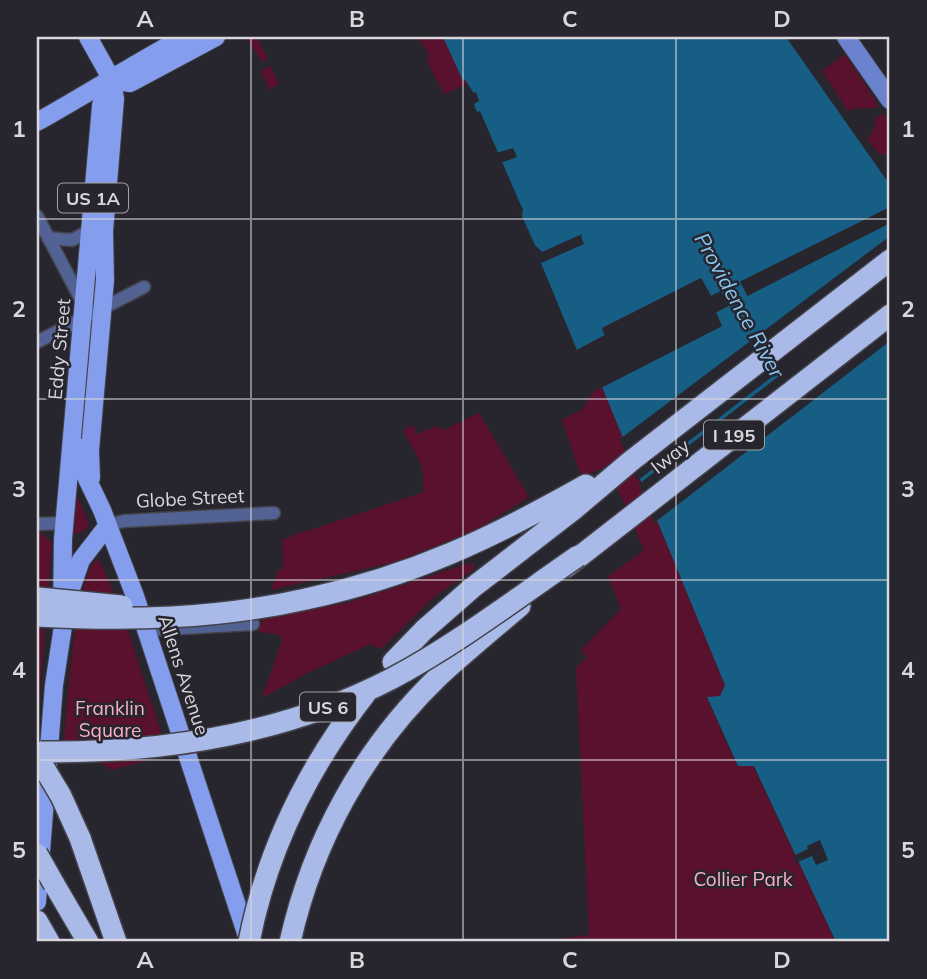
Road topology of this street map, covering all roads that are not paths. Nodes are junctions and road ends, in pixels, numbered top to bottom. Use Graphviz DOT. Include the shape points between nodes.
graph roads {
  1 [pos="88,37"];
  2 [pos="184,37"];
  3 [pos="216,37"];
  4 [pos="846,37"];
  5 [pos="111,80"];
  6 [pos="890,100"];
  7 [pos="37,122"];
  8 [pos="37,216"];
  9 [pos="91,230"];
  10 [pos="48,238"];
  11 [pos="890,260"];
  12 [pos="144,287"];
  13 [pos="103,309"];
  14 [pos="83,311"];
  15 [pos="890,315"];
  16 [pos="37,342"];
  17 [pos="74,424"];
  18 [pos="94,492"];
  19 [pos="274,513"];
  20 [pos="549,517"];
  21 [pos="64,523"];
  22 [pos="37,524"];
  23 [pos="108,525"];
  24 [pos="578,556"];
  25 [pos="37,604"];
  26 [pos="253,624"];
  27 [pos="62,625"];
  28 [pos="146,630"];
  29 [pos="37,754"];
  30 [pos="37,855"];
  31 [pos="37,902"];
  32 [pos="37,921"];
  33 [pos="49,942"];
  34 [pos="88,942"];
  35 [pos="116,942"];
  36 [pos="249,942"];
  37 [pos="278,942"];
  38 [pos="289,942"];
  1 -- 5 [label="main road, Eddy Street"];
  2 -- 5 [label="main road"];
  3 -- 5 [label="main road" via="130,83"];
  4 -- 6 [label="street"];
  5 -- 7 [label="main road"];
  5 -- 9 [label="main road, Eddy Street / US 1A" via="101,106"];
  5 -- 13 [label="main road, Eddy Street / US 1A" via="115,105 104,231"];
  8 -- 10 [label="street"];
  9 -- 10 [label="street" via="72,240"];
  9 -- 14 [label="main road, Eddy Street / US 1A"];
  10 -- 14 [label="street"];
  11 -- 20 [label="highway, Iway / I 195" via="631,461"];
  12 -- 13 [label="street"];
  13 -- 14 [label="street"];
  13 -- 18 [label="main road, Eddy Street / US 1A" via="90,460"];
  14 -- 16 [label="street"];
  14 -- 17 [label="main road, Eddy Street / US 1A"];
  15 -- 24 [label="highway, Iway / I 195"];
  17 -- 18 [label="main road, Allens Avenue / US 1A" via="76,453"];
  17 -- 21 [label="main road, Eddy Street"];
  18 -- 23 [label="main road, Allens Avenue / US 1A"];
  19 -- 23 [label="street, Globe Street"];
  20 -- 25 [label="highway, bridge" via="373,583 248,610 123,619"];
  20 -- 36 [label="highway, bridge" via="393,662 342,725 300,795 267,873"];
  21 -- 22 [label="street"];
  21 -- 27 [label="main road, Eddy Street"];
  23 -- 27 [label="main road, Eddy Street" via="75,574"];
  23 -- 28 [label="main road, Allens Avenue / US 1A"];
  24 -- 29 [label="highway, US 6, bridge" via="427,659 312,713 251,732 167,746"];
  24 -- 38 [label="highway, bridge" via="439,676 383,739 328,829"];
  26 -- 28 [label="street"];
  27 -- 31 [label="main road, Eddy Street"];
  28 -- 36 [label="main road, Allens Avenue / US 1A"];
  29 -- 35 [label="highway, bridge" via="80,838"];
  30 -- 34 [label="highway, bridge"];
  32 -- 33 [label="highway"];
  37 -- 38 [label="street"];
}
